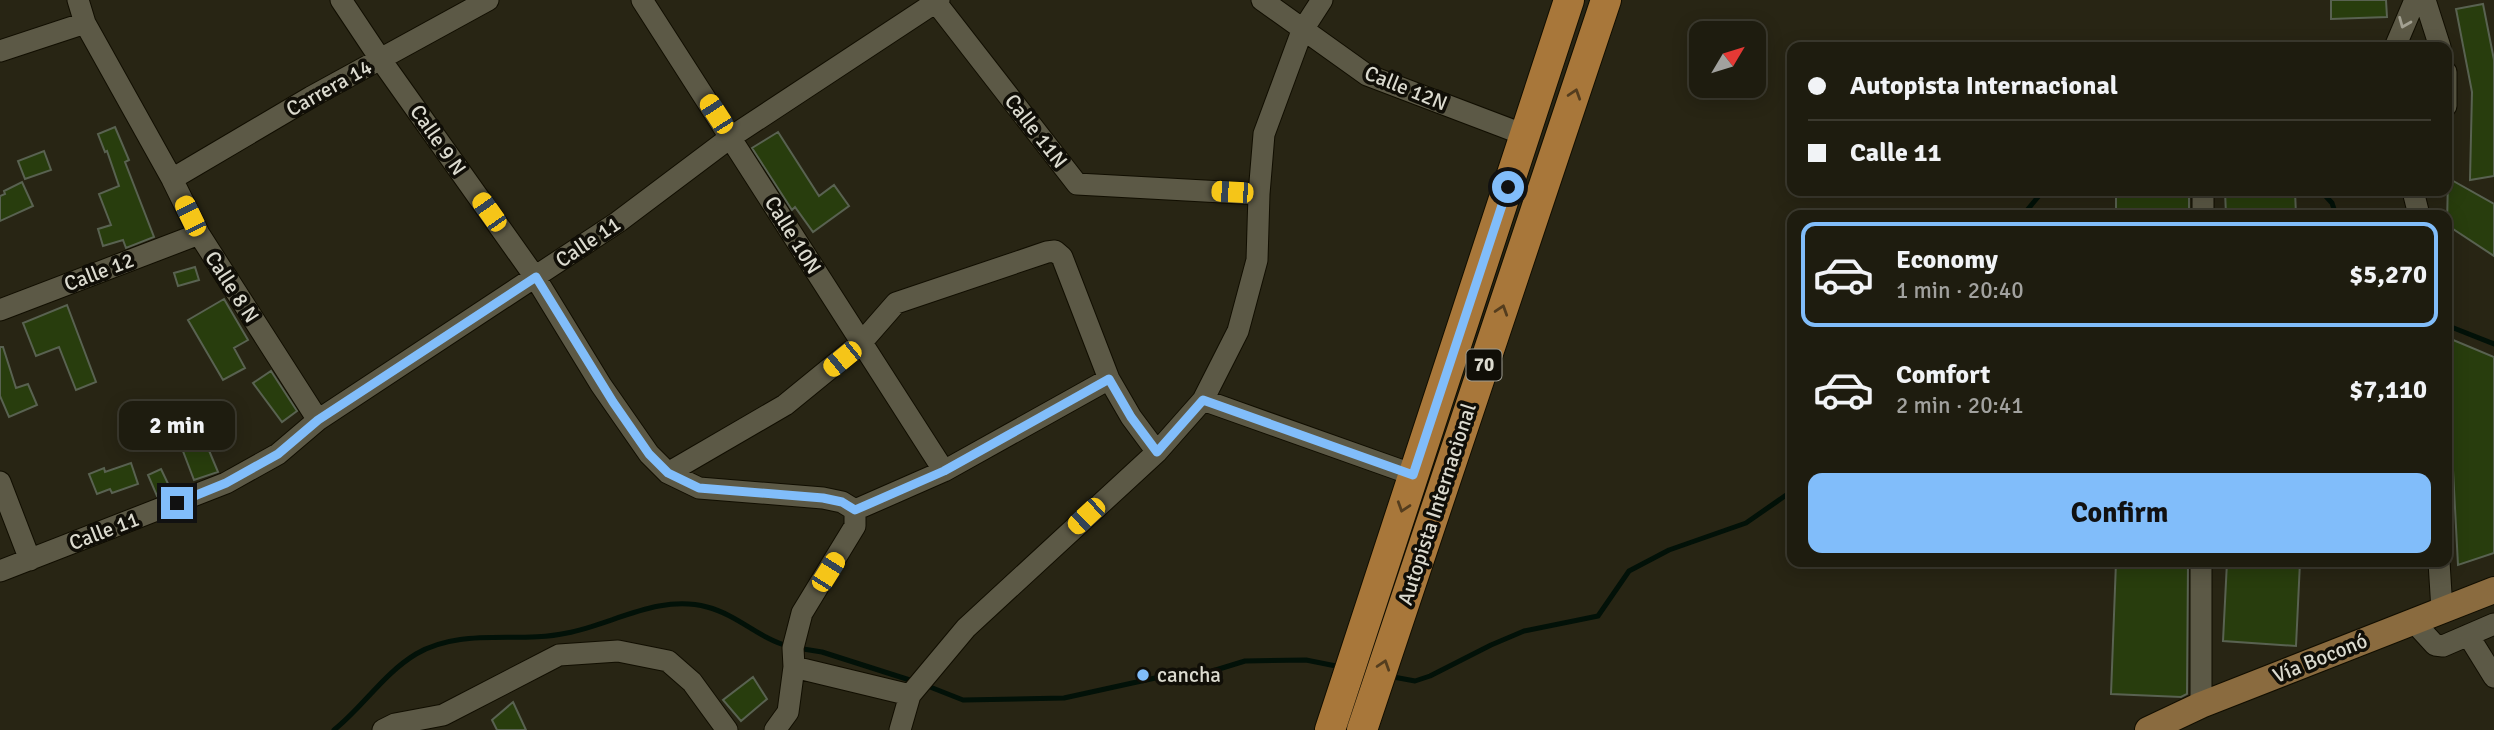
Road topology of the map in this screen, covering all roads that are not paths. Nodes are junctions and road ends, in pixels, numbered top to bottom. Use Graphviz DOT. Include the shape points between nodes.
graph roads {
  1 [pos="78,0"];
  2 [pos="341,0"];
  3 [pos="488,0"];
  4 [pos="642,0"];
  5 [pos="1262,0"];
  6 [pos="1322,0"];
  7 [pos="1569,0"];
  8 [pos="1606,0"];
  9 [pos="2415,0"];
  10 [pos="2425,0"];
  11 [pos="936,1"];
  12 [pos="85,23"];
  13 [pos="1303,31"];
  14 [pos="2397,42"];
  15 [pos="2438,42"];
  16 [pos="0,51"];
  17 [pos="381,60"];
  18 [pos="1525,135"];
  19 [pos="731,137"];
  20 [pos="172,179"];
  21 [pos="1259,194"];
  22 [pos="199,234"];
  23 [pos="536,277"];
  24 [pos="0,310"];
  25 [pos="861,343"];
  26 [pos="1109,379"];
  27 [pos="1203,400"];
  28 [pos="318,420"];
  29 [pos="1157,452"];
  30 [pos="944,471"];
  31 [pos="668,473"];
  32 [pos="1413,475"];
  33 [pos="0,482"];
  34 [pos="855,510"];
  35 [pos="30,560"];
  36 [pos="2201,567"];
  37 [pos="2440,567"];
  38 [pos="0,571"];
  39 [pos="2494,590"];
  40 [pos="2442,610"];
  41 [pos="2413,621"];
  42 [pos="2494,624"];
  43 [pos="2468,635"];
  44 [pos="794,667"];
  45 [pos="2494,677"];
  46 [pos="910,695"];
  47 [pos="2201,705"];
  48 [pos="383,730"];
  49 [pos="727,730"];
  50 [pos="775,730"];
  51 [pos="900,730"];
  52 [pos="1330,730"];
  53 [pos="1362,730"];
  54 [pos="2148,730"];
  1 -- 12 [label="street, Calle 8 N"];
  2 -- 17 [label="street, Calle 9 N"];
  3 -- 17 [label="street, Carrera 14"];
  4 -- 19 [label="street, Calle 10N"];
  5 -- 13 [label="street, Calle 12N"];
  6 -- 13 [label="street"];
  7 -- 18 [label="highway, Autopista Internacional / 70"];
  53 -- 8 [label="highway, Autopista Internacional / 70, one-way"];
  9 -- 14 [label="street, one-way"];
  10 -- 15 [label="street"];
  11 -- 19 [label="street, Calle 11"];
  11 -- 21 [label="street, Calle 11N" via="1077,184"];
  12 -- 16 [label="street"];
  12 -- 20 [label="street, Calle 8 N"];
  13 -- 18 [label="street, Calle 12N" via="1367,75"];
  13 -- 21 [label="street" via="1264,134"];
  17 -- 20 [label="street, Carrera 14"];
  17 -- 23 [label="street, Calle 9 N"];
  18 -- 32 [label="highway, Autopista Internacional / 70"];
  19 -- 23 [label="street, Calle 11"];
  19 -- 25 [label="street, Calle 10N"];
  20 -- 22 [label="street, Calle 8 N"];
  21 -- 27 [label="street" via="1257,260 1238,331"];
  22 -- 24 [label="street, Calle 12"];
  22 -- 28 [label="street, Calle 8 N"];
  23 -- 28 [label="street, Calle 11"];
  23 -- 31 [label="street, Calle 9 N" via="608,395"];
  25 -- 26 [label="street" via="896,303 1055,251 1062,257"];
  25 -- 30 [label="street, Calle 10N"];
  25 -- 31 [label="street" via="785,405"];
  26 -- 29 [label="street"];
  26 -- 30 [label="street"];
  27 -- 29 [label="street"];
  27 -- 32 [label="street"];
  28 -- 35 [label="street, Calle 11" via="278,454 226,483"];
  29 -- 46 [label="street" via="965,628"];
  30 -- 34 [label="street"];
  31 -- 34 [label="street, Calle 9 N" via="699,488 823,498"];
  32 -- 52 [label="highway, Autopista Internacional / 70, one-way"];
  33 -- 35 [label="street"];
  34 -- 44 [label="street" via="855,526 802,613 793,648"];
  35 -- 38 [label="street, Calle 11"];
  36 -- 47 [label="street"];
  37 -- 40 [label="street"];
  39 -- 40 [label="main road, Vía Boconó"];
  40 -- 41 [label="main road, Vía Boconó"];
  41 -- 43 [label="street" via="2435,645"];
  41 -- 47 [label="main road, Vía Boconó"];
  42 -- 43 [label="street"];
  43 -- 45 [label="street"];
  44 -- 46 [label="street"];
  44 -- 50 [label="street" via="788,712"];
  46 -- 51 [label="street"];
  47 -- 54 [label="main road, Vía Boconó"];
  48 -- 49 [label="street" via="443,715 559,655 618,651 668,661 692,682"];
}
